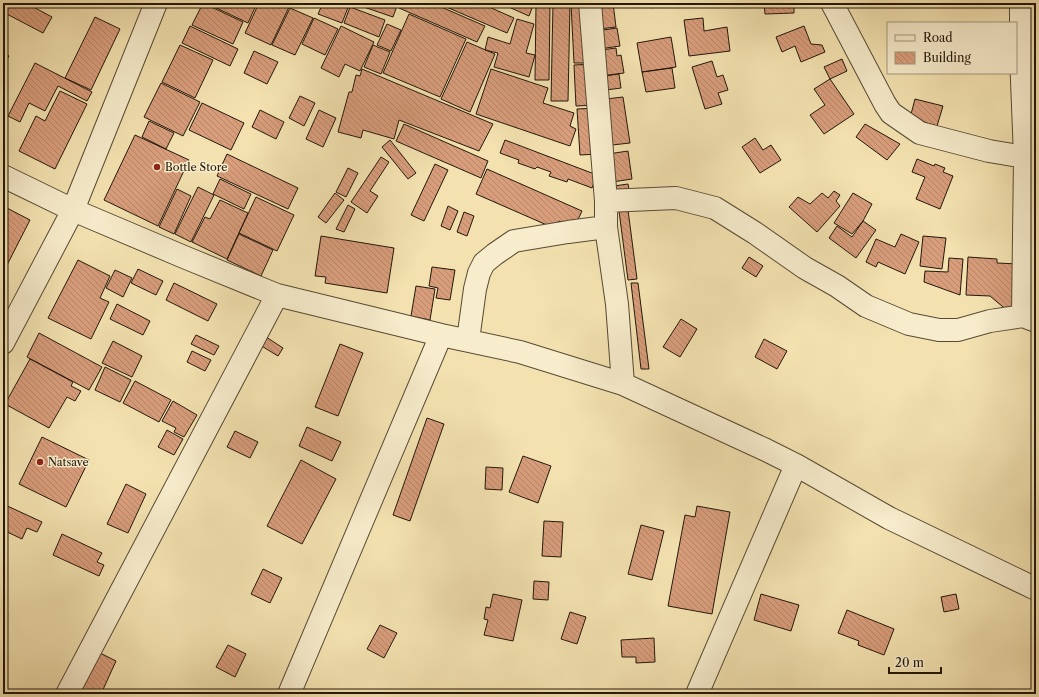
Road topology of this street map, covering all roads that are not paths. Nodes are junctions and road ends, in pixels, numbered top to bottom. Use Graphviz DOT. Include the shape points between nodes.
graph roads {
  1 [pos="156,3"];
  2 [pos="590,3"];
  3 [pos="832,3"];
  4 [pos="1021,3"];
  5 [pos="1025,157"];
  6 [pos="3,176"];
  7 [pos="606,201"];
  8 [pos="73,210"];
  9 [pos="606,227"];
  10 [pos="277,295"];
  11 [pos="1030,319"];
  12 [pos="440,335"];
  13 [pos="468,340"];
  14 [pos="3,343"];
  15 [pos="623,384"];
  16 [pos="796,465"];
  17 [pos="1036,589"];
  18 [pos="67,694"];
  19 [pos="289,694"];
  20 [pos="698,694"];
  1 -- 8 [label="street"];
  2 -- 7 [label="street"];
  3 -- 5 [label="street" via="891,113 920,133 989,151"];
  4 -- 5 [label="street"];
  5 -- 11 [label="street"];
  6 -- 8 [label="street"];
  7 -- 9 [label="street"];
  7 -- 11 [label="street" via="676,198 715,208 866,306 909,324 939,330 958,330 990,321"];
  8 -- 10 [label="street"];
  8 -- 14 [label="street"];
  9 -- 13 [label="street" via="514,241 484,263 475,289"];
  9 -- 15 [label="street" via="617,304"];
  10 -- 12 [label="street"];
  10 -- 18 [label="street"];
  12 -- 13 [label="street"];
  12 -- 19 [label="street"];
  13 -- 15 [label="street" via="520,352"];
  15 -- 16 [label="street"];
  16 -- 17 [label="street" via="889,518"];
  16 -- 20 [label="street"];
}
